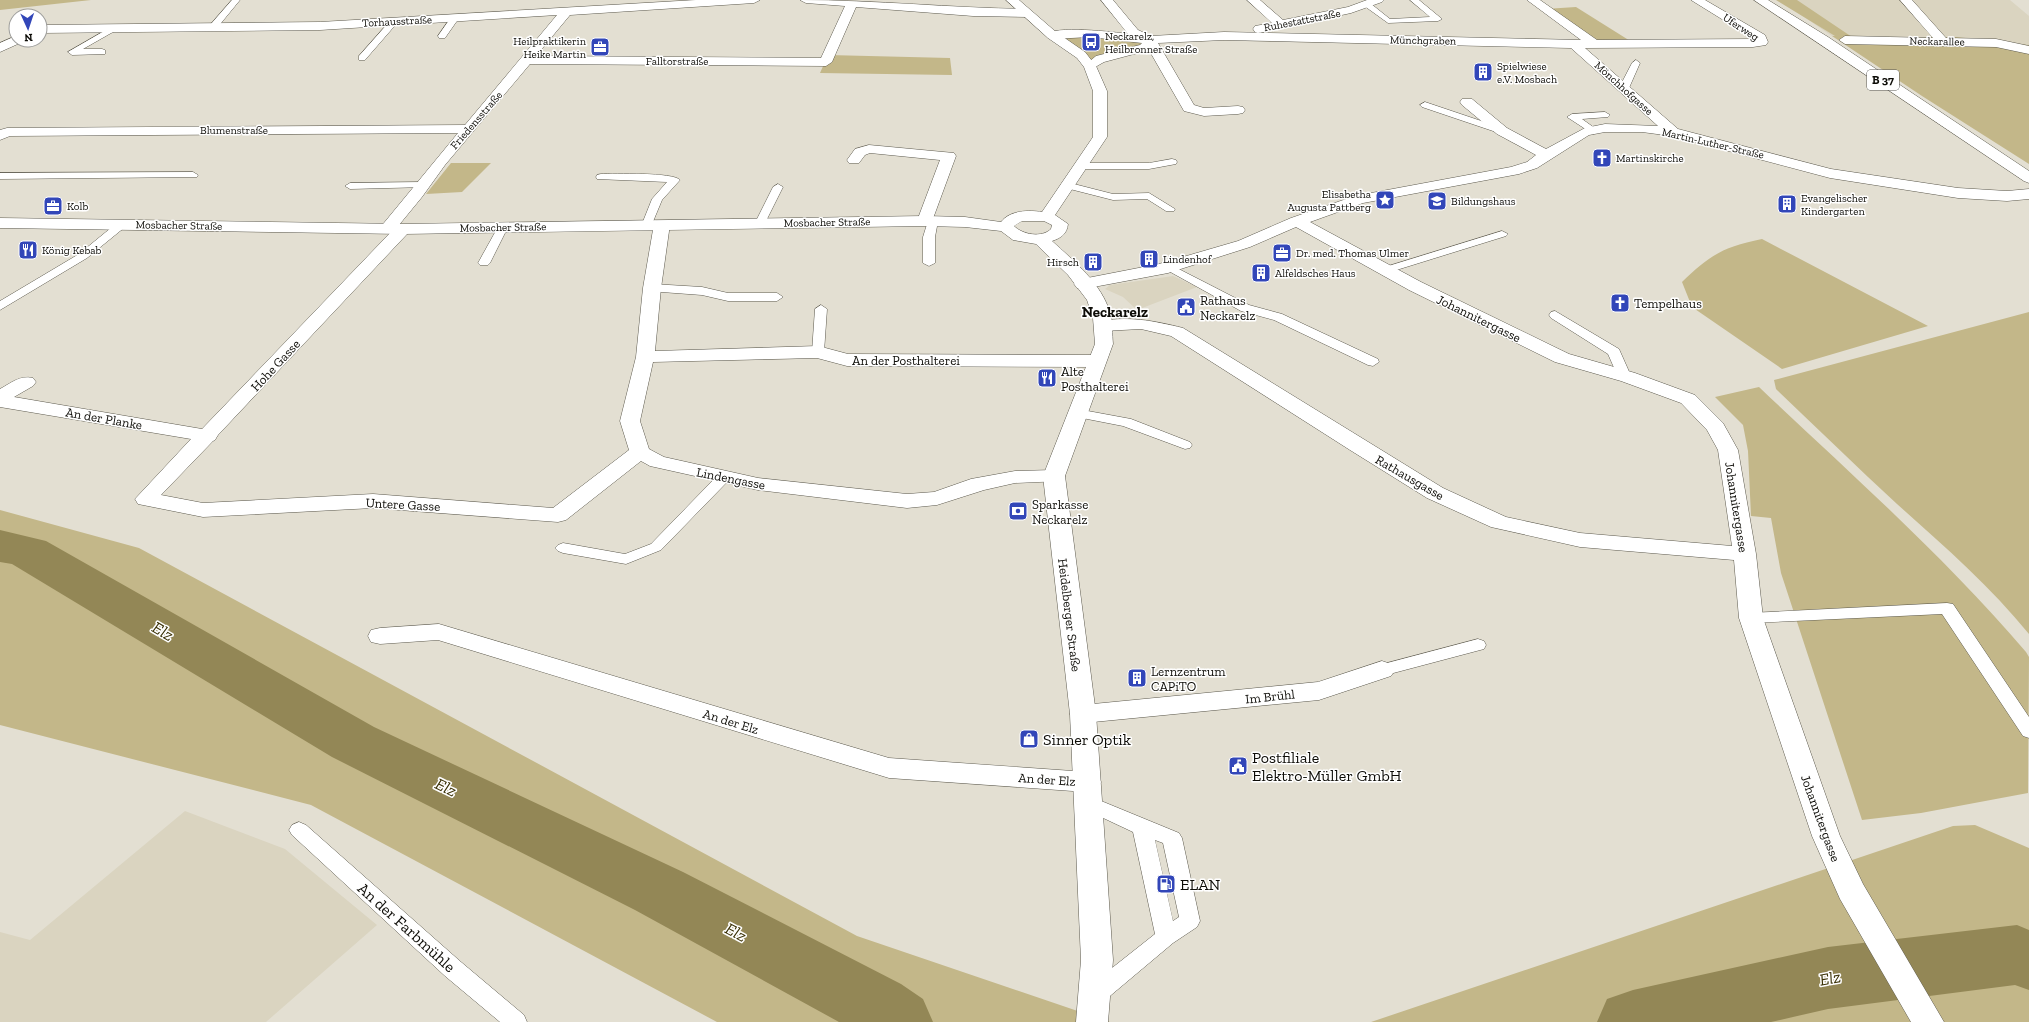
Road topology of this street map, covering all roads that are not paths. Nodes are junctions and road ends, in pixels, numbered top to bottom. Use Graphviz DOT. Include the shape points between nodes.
graph roads {
  1 [pos="236,0"];
  2 [pos="754,0"];
  3 [pos="806,0"];
  4 [pos="1012,0"];
  5 [pos="1107,0"];
  6 [pos="1253,0"];
  7 [pos="1414,0"];
  8 [pos="1533,0"];
  9 [pos="1697,0"];
  10 [pos="1760,0"];
  11 [pos="1906,0"];
  12 [pos="1373,2"];
  13 [pos="852,3"];
  14 [pos="920,4"];
  15 [pos="566,12"];
  16 [pos="1027,13"];
  17 [pos="455,18"];
  18 [pos="394,22"];
  19 [pos="1280,24"];
  20 [pos="214,26"];
  21 [pos="116,28"];
  22 [pos="48,29"];
  23 [pos="1052,35"];
  24 [pos="442,36"];
  25 [pos="1224,36"];
  26 [pos="1150,40"];
  27 [pos="1845,40"];
  28 [pos="1942,41"];
  29 [pos="1762,42"];
  30 [pos="1574,44"];
  31 [pos="1594,44"];
  32 [pos="2029,50"];
  33 [pos="102,52"];
  34 [pos="362,58"];
  35 [pos="527,60"];
  36 [pos="1636,63"];
  37 [pos="1090,66"];
  38 [pos="1624,88"];
  39 [pos="1467,102"];
  40 [pos="1425,105"];
  41 [pos="1238,110"];
  42 [pos="1605,115"];
  43 [pos="470,129"];
  44 [pos="1502,131"];
  45 [pos="1593,131"];
  46 [pos="1673,132"];
  47 [pos="0,136"];
  48 [pos="1546,154"];
  49 [pos="854,160"];
  50 [pos="1172,162"];
  51 [pos="1080,166"];
  52 [pos="193,175"];
  53 [pos="0,176"];
  54 [pos="601,177"];
  55 [pos="2029,178"];
  56 [pos="423,185"];
  57 [pos="1066,185"];
  58 [pos="350,186"];
  59 [pos="778,187"];
  60 [pos="2029,194"];
  61 [pos="1170,210"];
  62 [pos="929,221"];
  63 [pos="1297,221"];
  64 [pos="0,223"];
  65 [pos="760,223"];
  66 [pos="654,224"];
  67 [pos="121,225"];
  68 [pos="503,227"];
  69 [pos="1006,227"];
  70 [pos="1043,228"];
  71 [pos="395,229"];
  72 [pos="1502,234"];
  73 [pos="484,263"];
  74 [pos="929,263"];
  75 [pos="1169,267"];
  76 [pos="1386,270"];
  77 [pos="1083,284"];
  78 [pos="652,288"];
  79 [pos="776,298"];
  80 [pos="0,306"];
  81 [pos="821,309"];
  82 [pos="1555,314"];
  83 [pos="1103,326"];
  84 [pos="818,352"];
  85 [pos="645,357"];
  86 [pos="1097,361"];
  87 [pos="1373,362"];
  88 [pos="1624,376"];
  89 [pos="26,382"];
  90 [pos="0,397"];
  91 [pos="0,401"];
  92 [pos="1077,413"];
  93 [pos="208,436"];
  94 [pos="1185,445"];
  95 [pos="640,452"];
  96 [pos="1054,476"];
  97 [pos="724,477"];
  98 [pos="146,500"];
  99 [pos="563,548"];
  100 [pos="1745,554"];
  101 [pos="1751,618"];
  102 [pos="380,636"];
  103 [pos="1478,645"];
  104 [pos="1382,670"];
  105 [pos="1083,714"];
  106 [pos="2029,731"];
  107 [pos="1088,792"];
  108 [pos="299,830"];
  109 [pos="1095,995"];
  110 [pos="516,1022"];
  111 [pos="1092,1022"];
  112 [pos="1928,1022"];
  1 -- 20 [label="lane"];
  2 -- 15 [label="street, Torhausstraße"];
  3 -- 13 [label="street"];
  4 -- 16 [label="street"];
  5 -- 26 [label="street" via="1134,33"];
  6 -- 19 [label="street"];
  7 -- 12 [label="lane" via="1438,19 1388,20"];
  8 -- 31 [label="street"];
  9 -- 29 [label="street, Uferweg" via="1761,38"];
  10 -- 55 [label="street, B 37"];
  11 -- 28 [label="street"];
  12 -- 19 [label="street, Ruhestattstraße" via="1343,12"];
  13 -- 14 [label="street"];
  13 -- 35 [label="street, Falltorstraße" via="826,62"];
  14 -- 16 [label="street" via="973,12"];
  15 -- 17 [label="street, Torhausstraße"];
  15 -- 35 [label="street, Friedensstraße"];
  16 -- 23 [label="street"];
  17 -- 18 [label="street, Torhausstraße"];
  17 -- 24 [label="lane"];
  18 -- 20 [label="street, Torhausstraße" via="320,26"];
  18 -- 34 [label="lane"];
  19 -- 25 [label="street, Ruhestattstraße"];
  20 -- 21 [label="street, Torhausstraße"];
  21 -- 22 [label="street, Torhausstraße"];
  21 -- 33 [label="lane" via="72,52"];
  23 -- 26 [label="street" via="1081,33"];
  23 -- 37 [label="street" via="1080,55"];
  25 -- 26 [label="street, Münchgraben"];
  25 -- 30 [label="street, Münchgraben"];
  26 -- 37 [label="street" via="1144,48 1100,60"];
  26 -- 41 [label="street" via="1189,108 1204,112"];
  27 -- 28 [label="street, Neckarallee"];
  28 -- 32 [label="street, Neckarallee" via="1996,43"];
  29 -- 31 [label="street, Münchgraben"];
  30 -- 31 [label="street, Münchgraben"];
  30 -- 38 [label="street, Mönchhofgasse"];
  35 -- 43 [label="street, Friedensstraße"];
  36 -- 38 [label="lane"];
  37 -- 51 [label="street" via="1100,91 1100,138"];
  38 -- 46 [label="street, Mönchhofgasse"];
  39 -- 44 [label="street"];
  40 -- 44 [label="lane"];
  42 -- 45 [label="lane" via="1572,117"];
  43 -- 47 [label="street, Blumenstraße" via="7,132"];
  43 -- 56 [label="street, Friedensstraße"];
  44 -- 48 [label="street"];
  45 -- 46 [label="street, Martin-Luther-Straße" via="1605,128 1642,128"];
  45 -- 48 [label="street, Martin-Luther-Straße" via="1585,132"];
  46 -- 60 [label="street, Martin-Luther-Straße" via="1830,173 1958,193 2007,196"];
  48 -- 63 [label="street, Martin-Luther-Straße" via="1532,165 1514,171 1360,199"];
  49 -- 62 [label="street" via="860,152 869,149 949,156"];
  50 -- 51 [label="lane" via="1148,166"];
  51 -- 57 [label="street"];
  52 -- 53 [label="lane"];
  54 -- 66 [label="lane" via="675,180 657,199"];
  56 -- 58 [label="lane"];
  56 -- 71 [label="street, Friedensstraße"];
  57 -- 61 [label="lane" via="1113,196 1149,196"];
  57 -- 70 [label="street"];
  59 -- 65 [label="lane"];
  62 -- 65 [label="street, Mosbacher Straße"];
  62 -- 69 [label="street, Mosbacher Straße"];
  62 -- 74 [label="lane"];
  63 -- 75 [label="street, Martin-Luther-Straße" via="1244,244"];
  63 -- 76 [label="street, Johannitergasse"];
  64 -- 67 [label="street, Mosbacher Straße"];
  65 -- 66 [label="street, Mosbacher Straße"];
  66 -- 68 [label="street, Mosbacher Straße"];
  66 -- 78 [label="street"];
  67 -- 71 [label="street, Mosbacher Straße"];
  67 -- 80 [label="lane" via="83,256"];
  68 -- 71 [label="street, Mosbacher Straße"];
  68 -- 73 [label="lane"];
  69 -- 70 [label="street" via="1009,233 1016,236"];
  69 -- 70 [label="street" via="1018,217"];
  70 -- 77 [label="street, Heidelberger Straße" via="1059,256"];
  71 -- 93 [label="street, Hohe Gasse"];
  72 -- 76 [label="lane"];
  75 -- 77 [label="street, Martin-Luther-Straße"];
  75 -- 87 [label="lane" via="1245,308 1278,318"];
  76 -- 88 [label="street, Johannitergasse" via="1562,358"];
  77 -- 83 [label="street, Heidelberger Straße" via="1100,309"];
  78 -- 79 [label="lane" via="702,291 728,297"];
  78 -- 85 [label="street"];
  81 -- 84 [label="lane"];
  82 -- 88 [label="lane" via="1614,352"];
  83 -- 86 [label="street, Heidelberger Straße" via="1104,344"];
  83 -- 100 [label="street, Rathausgasse" via="1141,324 1177,332 1435,493 1499,522 1580,540"];
  84 -- 85 [label="street, An der Posthalterei"];
  84 -- 86 [label="street, An der Posthalterei" via="847,360"];
  85 -- 95 [label="street" via="630,421"];
  86 -- 92 [label="street, Heidelberger Straße"];
  88 -- 100 [label="street, Johannitergasse" via="1688,399 1716,427 1728,450"];
  89 -- 90 [label="street"];
  91 -- 93 [label="street, An der Planke"];
  92 -- 94 [label="lane" via="1126,422"];
  92 -- 96 [label="street, Heidelberger Straße"];
  93 -- 98 [label="street, Hohe Gasse"];
  95 -- 97 [label="street, Lindengasse" via="657,462"];
  95 -- 98 [label="street, Untere Gasse" via="558,515 373,501 203,510"];
  96 -- 97 [label="street, Lindengasse" via="1015,477 979,484 937,498 907,501 758,484"];
  96 -- 105 [label="street, Heidelberger Straße"];
  97 -- 99 [label="lane" via="656,547 626,559"];
  100 -- 101 [label="street, Johannitergasse"];
  101 -- 106 [label="lane" via="1947,608"];
  101 -- 112 [label="street, Johannitergasse" via="1826,836 1851,890"];
  102 -- 107 [label="street, An der Elz" via="440,632 889,768"];
  103 -- 104 [label="lane"];
  104 -- 105 [label="street, Im Brühl" via="1318,691"];
  105 -- 107 [label="street, Heidelberger Straße"];
  107 -- 109 [label="street, Heidelberger Straße" via="1097,960"];
  107 -- 109 [label="lane" via="1142,828 1166,937"];
  108 -- 110 [label="lane, An der Farbmühle" via="453,969"];
  109 -- 111 [label="street, Heidelberger Straße"];
}
